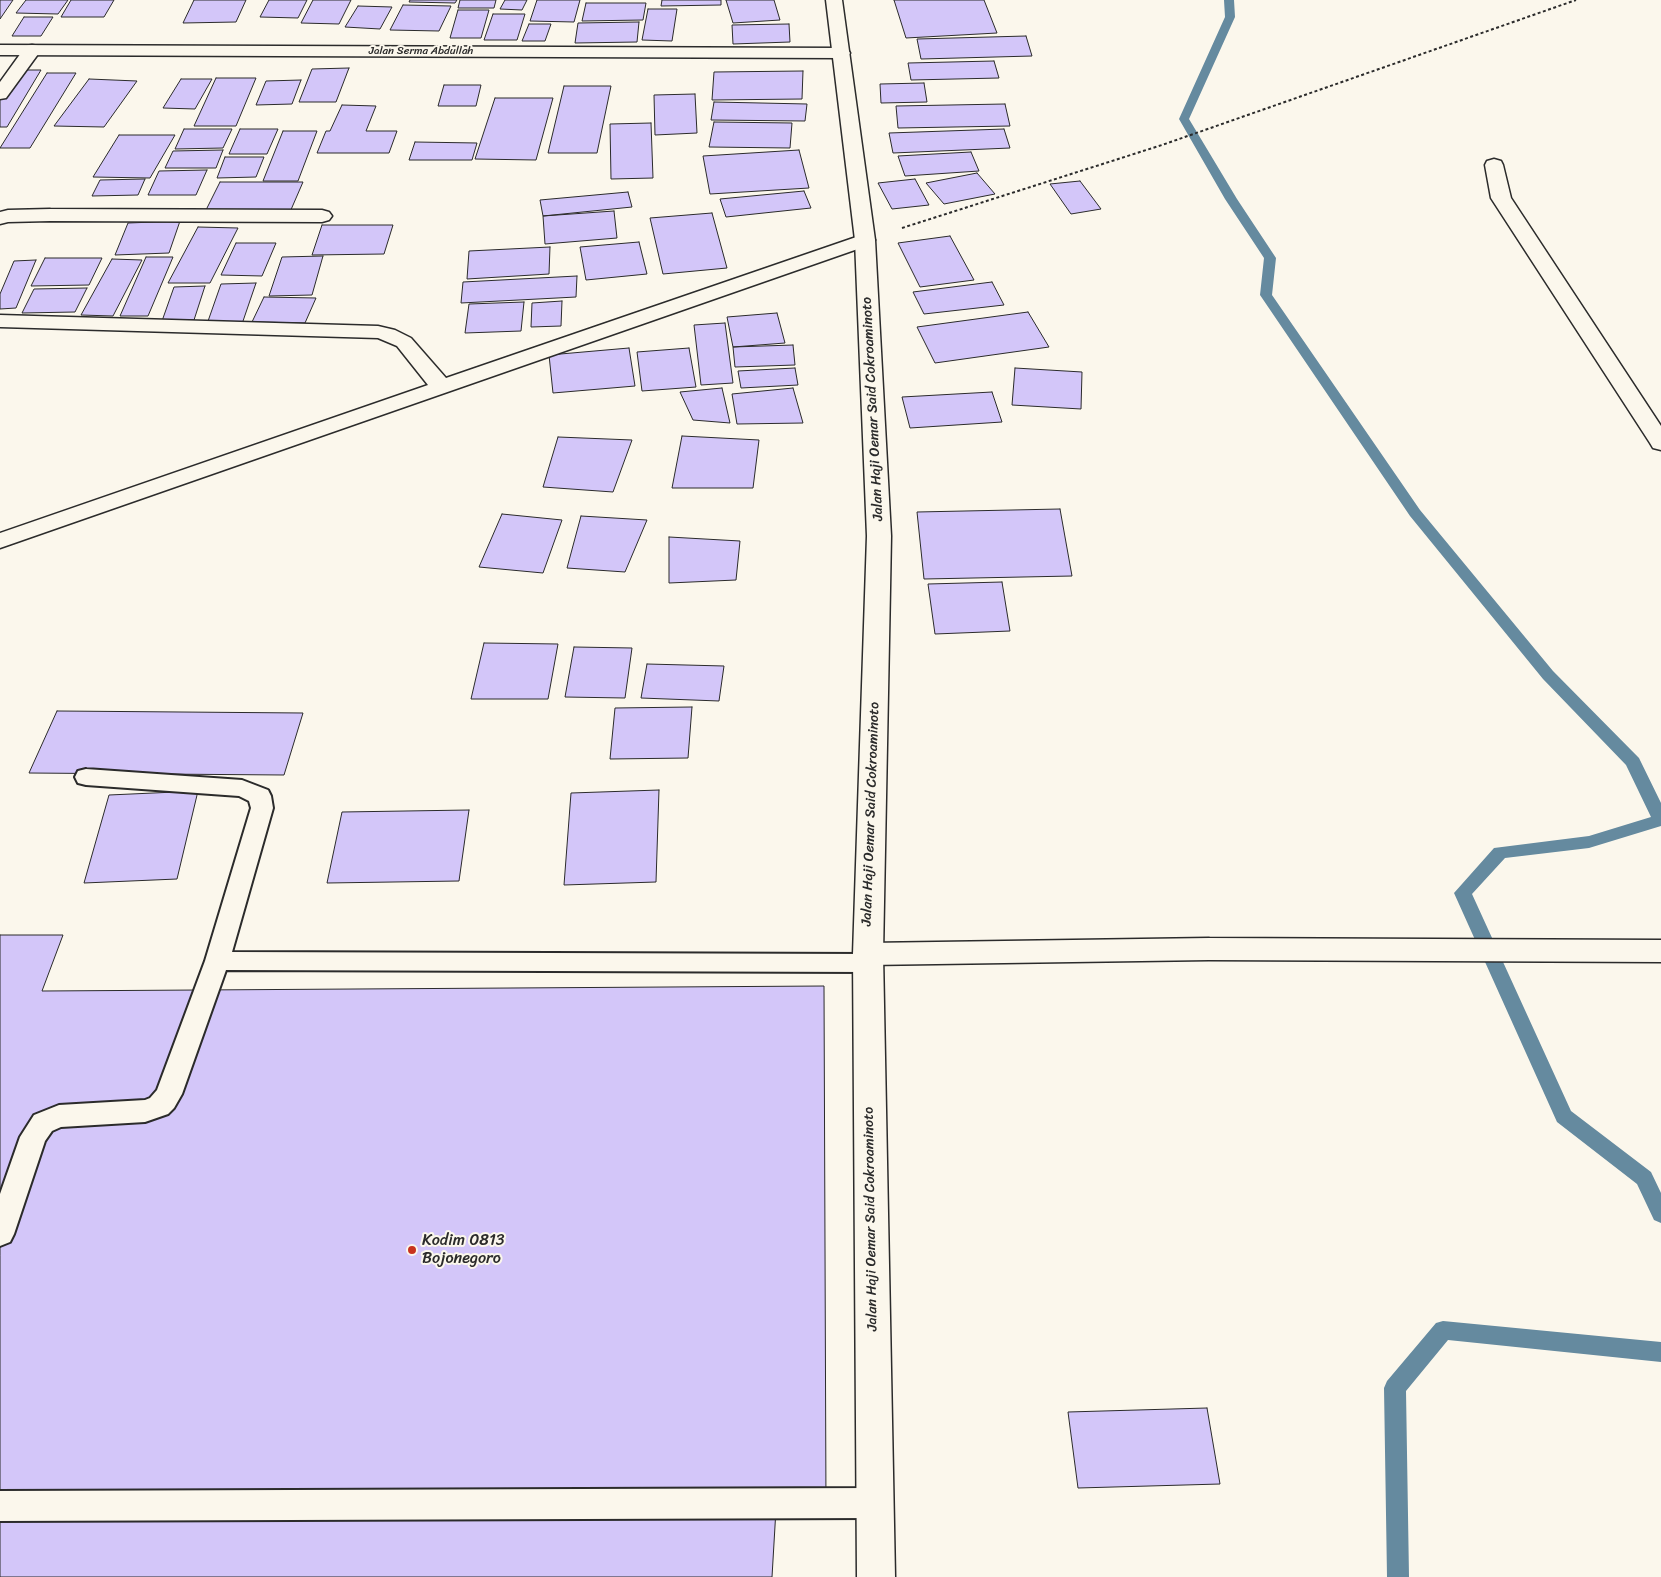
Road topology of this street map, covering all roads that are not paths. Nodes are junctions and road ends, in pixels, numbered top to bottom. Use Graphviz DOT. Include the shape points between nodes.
graph roads {
  1 [pos="834,0"];
  2 [pos="0,50"];
  3 [pos="32,50"];
  4 [pos="841,53"];
  5 [pos="0,94"];
  6 [pos="1494,165"];
  7 [pos="322,216"];
  8 [pos="0,218"];
  9 [pos="865,240"];
  10 [pos="0,321"];
  11 [pos="442,388"];
  12 [pos="1661,443"];
  13 [pos="0,541"];
  14 [pos="86,778"];
  15 [pos="1661,952"];
  16 [pos="868,958"];
  17 [pos="217,961"];
  18 [pos="0,1234"];
  19 [pos="874,1503"];
  20 [pos="0,1506"];
  21 [pos="876,1577"];
  1 -- 4 [label="main road, Jalan Haji Oemar Said Cokroaminoto"];
  2 -- 3 [label="main road, Jalan Serma Abdullah"];
  3 -- 4 [label="main road, Jalan Serma Abdullah"];
  3 -- 5 [label="main road"];
  4 -- 9 [label="main road, Jalan Haji Oemar Said Cokroaminoto"];
  6 -- 12 [label="main road" via="1501,198"];
  7 -- 8 [label="main road" via="50,215"];
  9 -- 11 [label="main road"];
  9 -- 16 [label="main road, Jalan Haji Oemar Said Cokroaminoto" via="879,536"];
  10 -- 11 [label="main road" via="378,332 404,342"];
  11 -- 13 [label="main road"];
  14 -- 17 [label="lane" via="242,788 260,796 262,808"];
  15 -- 16 [label="main road" via="1209,949"];
  16 -- 17 [label="lane"];
  16 -- 19 [label="main road, Jalan Haji Oemar Said Cokroaminoto"];
  17 -- 18 [label="lane" via="165,1100 145,1111 59,1116 43,1123 33,1136"];
  19 -- 20 [label="lane"];
  19 -- 21 [label="main road, Jalan Haji Oemar Said Cokroaminoto"];
}
